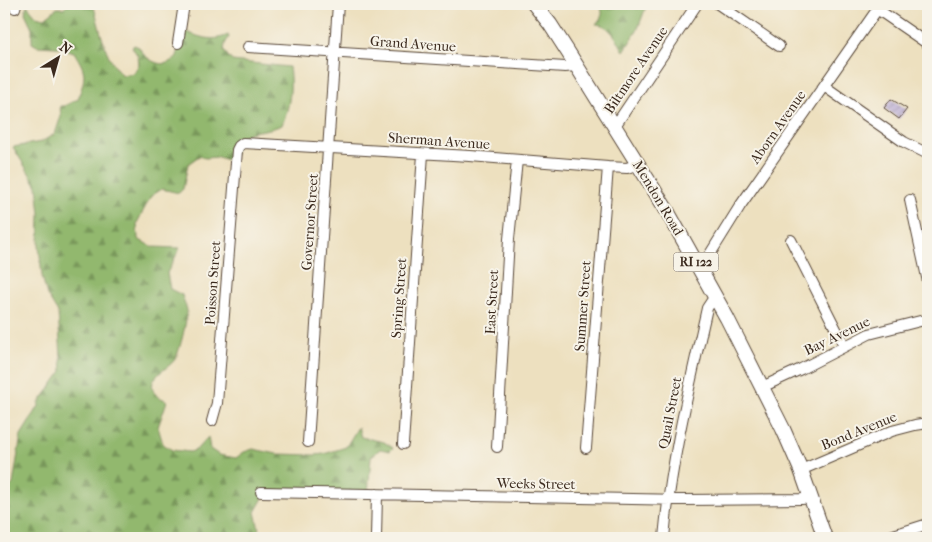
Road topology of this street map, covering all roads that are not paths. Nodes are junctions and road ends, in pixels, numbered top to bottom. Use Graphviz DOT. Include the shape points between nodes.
graph roads {
  1 [pos="184,4"];
  2 [pos="338,4"];
  3 [pos="534,4"];
  4 [pos="697,4"];
  5 [pos="718,4"];
  6 [pos="879,6"];
  7 [pos="178,43"];
  8 [pos="928,44"];
  9 [pos="779,46"];
  10 [pos="248,47"];
  11 [pos="335,52"];
  12 [pos="576,66"];
  13 [pos="824,86"];
  14 [pos="614,126"];
  15 [pos="239,146"];
  16 [pos="328,147"];
  17 [pos="423,154"];
  18 [pos="928,154"];
  19 [pos="517,160"];
  20 [pos="638,164"];
  21 [pos="608,167"];
  22 [pos="910,200"];
  23 [pos="790,240"];
  24 [pos="699,268"];
  25 [pos="927,271"];
  26 [pos="928,282"];
  27 [pos="715,296"];
  28 [pos="928,319"];
  29 [pos="844,345"];
  30 [pos="762,386"];
  31 [pos="212,421"];
  32 [pos="928,423"];
  33 [pos="308,442"];
  34 [pos="403,444"];
  35 [pos="497,447"];
  36 [pos="586,448"];
  37 [pos="801,470"];
  38 [pos="261,492"];
  39 [pos="377,494"];
  40 [pos="810,498"];
  41 [pos="668,499"];
  42 [pos="928,524"];
  43 [pos="376,538"];
  44 [pos="664,538"];
  45 [pos="825,538"];
  46 [pos="884,538"];
  1 -- 7 [label="street"];
  2 -- 11 [label="street, Governor Street"];
  3 -- 12 [label="main road, Mendon Road / RI 122"];
  4 -- 14 [label="street, Biltmore Avenue"];
  5 -- 9 [label="street"];
  6 -- 8 [label="street"];
  6 -- 13 [label="street, Aborn Avenue"];
  10 -- 11 [label="street, Grand Avenue"];
  11 -- 12 [label="street, Grand Avenue" via="565,68"];
  11 -- 16 [label="street, Governor Street"];
  12 -- 14 [label="main road, Mendon Road / RI 122"];
  13 -- 18 [label="street" via="904,142"];
  13 -- 24 [label="street, Aborn Avenue"];
  14 -- 20 [label="main road, Mendon Road / RI 122"];
  15 -- 16 [label="street, Sherman Avenue" via="251,143"];
  15 -- 31 [label="street, Poisson Street" via="217,403"];
  16 -- 17 [label="street, Sherman Avenue"];
  16 -- 33 [label="street, Governor Street"];
  17 -- 19 [label="street, Sherman Avenue"];
  17 -- 34 [label="street, Spring Street"];
  19 -- 21 [label="street, Sherman Avenue"];
  19 -- 35 [label="street, East Street" via="509,238"];
  20 -- 21 [label="street, Sherman Avenue" via="627,168"];
  20 -- 24 [label="main road, Mendon Road / RI 122"];
  21 -- 36 [label="street, Summer Street"];
  22 -- 25 [label="street"];
  23 -- 29 [label="street"];
  24 -- 27 [label="main road, Mendon Road / RI 122"];
  25 -- 26 [label="street"];
  27 -- 30 [label="main road, Mendon Road / RI 122"];
  27 -- 41 [label="street, Quail Street" via="707,308"];
  28 -- 29 [label="street, Bay Avenue" via="869,334"];
  29 -- 30 [label="street, Bay Avenue"];
  30 -- 37 [label="main road, Mendon Road / RI 122"];
  32 -- 37 [label="street, Bond Avenue" via="892,431"];
  37 -- 40 [label="main road, Mendon Road / RI 122"];
  38 -- 39 [label="street, Weeks Street"];
  39 -- 41 [label="street, Weeks Street"];
  39 -- 43 [label="street"];
  40 -- 41 [label="street, Weeks Street"];
  40 -- 45 [label="main road, Mendon Road / RI 122"];
  41 -- 44 [label="street, Quail Street"];
  42 -- 46 [label="street"];
}
